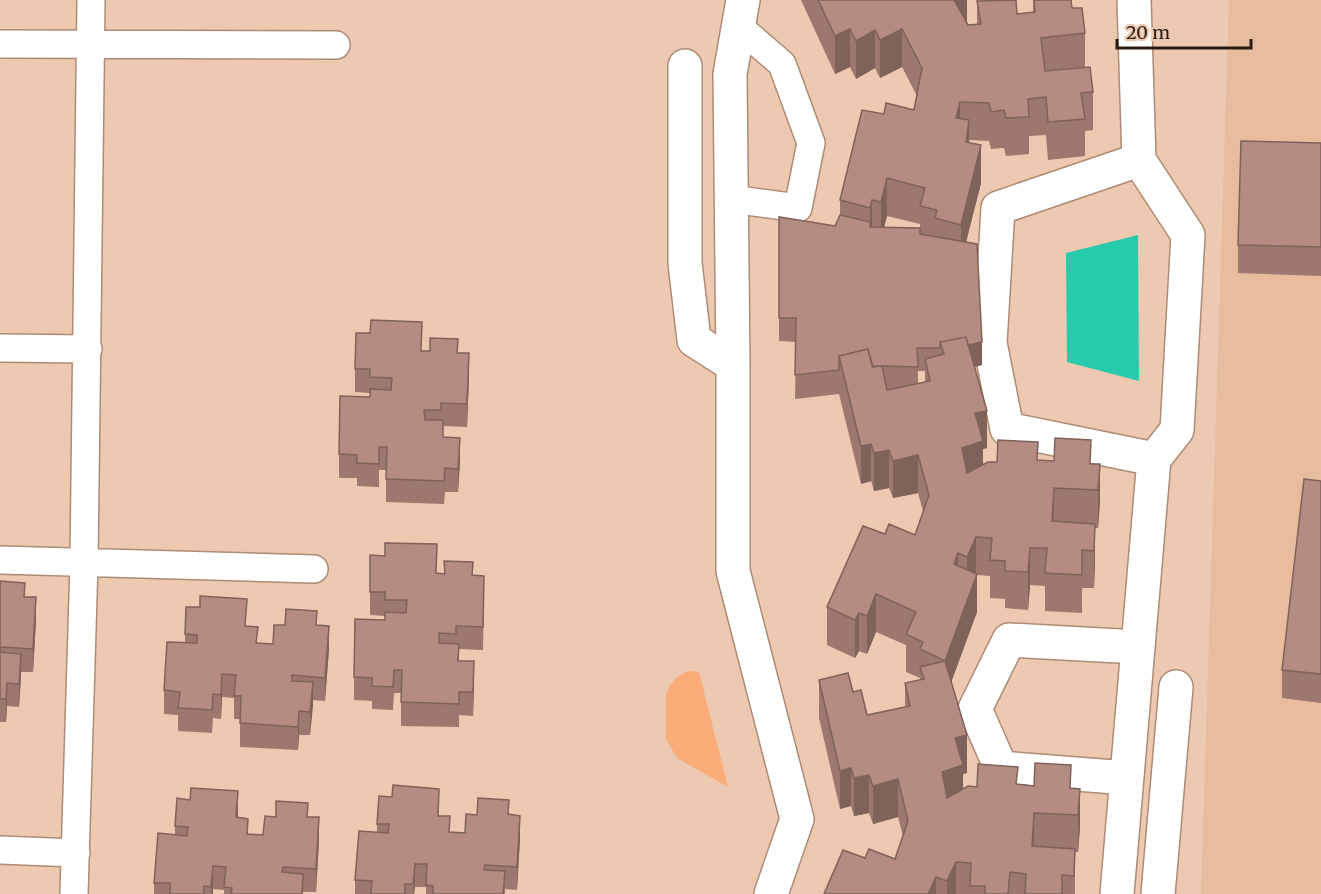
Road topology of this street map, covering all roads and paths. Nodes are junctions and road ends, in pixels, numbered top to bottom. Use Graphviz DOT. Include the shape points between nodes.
graph roads {
  1 [pos="92,0"];
  2 [pos="1134,0"];
  3 [pos="1155,0"];
  4 [pos="741,13"];
  5 [pos="1136,34"];
  6 [pos="0,44"];
  7 [pos="92,45"];
  8 [pos="336,45"];
  9 [pos="685,66"];
  10 [pos="1139,160"];
  11 [pos="731,200"];
  12 [pos="0,348"];
  13 [pos="88,349"];
  14 [pos="733,365"];
  15 [pos="1154,459"];
  16 [pos="0,560"];
  17 [pos="84,563"];
  18 [pos="314,569"];
  19 [pos="1138,647"];
  20 [pos="1176,687"];
  21 [pos="1127,778"];
  22 [pos="0,850"];
  23 [pos="76,853"];
  24 [pos="74,894"];
  25 [pos="771,894"];
  26 [pos="1117,894"];
  27 [pos="1158,894"];
  1 -- 7 [label="lane"];
  2 -- 5 [label="street"];
  3 -- 5 [label="street"];
  4 -- 11 [label="street" via="730,74"];
  4 -- 11 [label="lane" via="782,64 811,143 798,208"];
  5 -- 10 [label="street"];
  6 -- 7 [label="lane"];
  7 -- 8 [label="lane"];
  7 -- 13 [label="lane"];
  9 -- 14 [label="street" via="685,263 694,340"];
  10 -- 15 [label="street" via="1188,235 1177,430"];
  10 -- 15 [label="street" via="998,208 990,343 1007,429"];
  11 -- 14 [label="street"];
  12 -- 13 [label="lane"];
  13 -- 17 [label="lane"];
  14 -- 25 [label="street" via="733,571 797,819"];
  15 -- 19 [label="street"];
  16 -- 17 [label="lane"];
  17 -- 18 [label="lane"];
  17 -- 23 [label="lane"];
  19 -- 21 [label="street"];
  19 -- 21 [label="street" via="1009,640 975,709 1001,768"];
  20 -- 27 [label="street"];
  21 -- 26 [label="street"];
  22 -- 23 [label="lane"];
  23 -- 24 [label="lane"];
}
